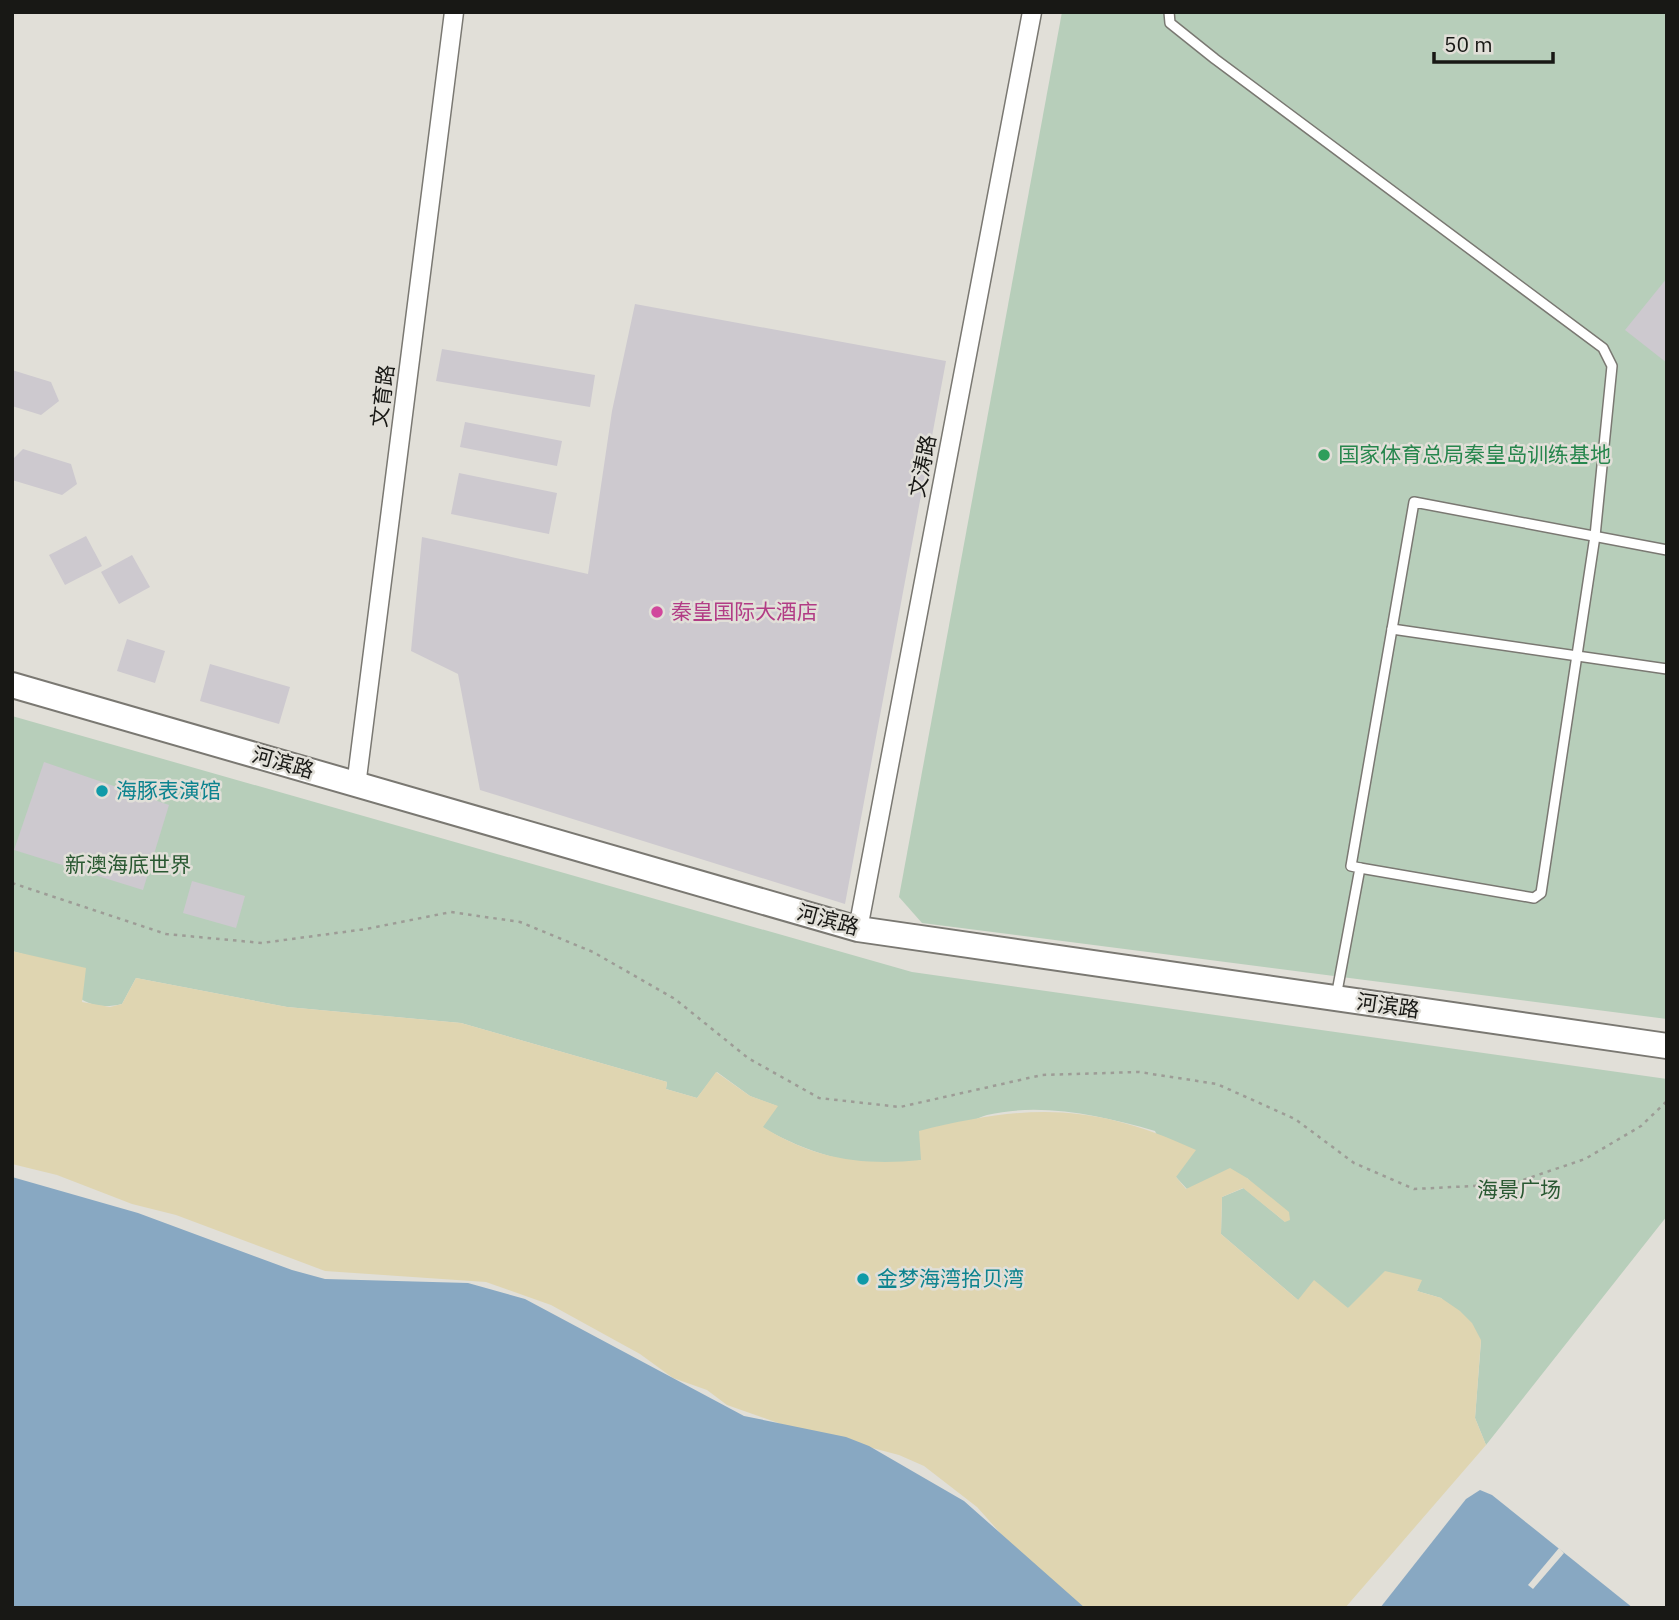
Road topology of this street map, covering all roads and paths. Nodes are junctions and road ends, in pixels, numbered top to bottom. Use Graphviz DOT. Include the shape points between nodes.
graph roads {
  1 [pos="454,12"];
  2 [pos="1032,12"];
  3 [pos="1169,12"];
  4 [pos="1595,536"];
  5 [pos="1667,550"];
  6 [pos="1392,629"];
  7 [pos="1575,656"];
  8 [pos="1667,669"];
  9 [pos="12,685"];
  10 [pos="356,786"];
  11 [pos="1360,868"];
  12 [pos="12,883"];
  13 [pos="858,929"];
  14 [pos="1336,998"];
  15 [pos="1667,1046"];
  16 [pos="1667,1101"];
  1 -- 10 [label="street, 文育路"];
  2 -- 13 [label="street, 文涛路"];
  3 -- 4 [label="lane" via="1170,23 1215,59 1604,348 1612,366"];
  4 -- 5 [label="lane"];
  4 -- 6 [label="lane" via="1413,502"];
  4 -- 7 [label="lane"];
  6 -- 7 [label="lane"];
  6 -- 11 [label="lane" via="1351,866"];
  7 -- 8 [label="lane"];
  7 -- 11 [label="lane" via="1541,892 1534,898"];
  9 -- 10 [label="street, 河滨路"];
  10 -- 13 [label="street, 河滨路"];
  11 -- 14 [label="lane"];
  12 -- 16 [label="path" via="166,934 262,943 451,912 520,922 593,952 675,999 748,1058 819,1098 900,1107 1042,1075 1139,1073 1217,1084 1295,1119 1354,1163 1414,1189 1511,1184 1585,1159 1641,1126"];
  13 -- 14 [label="street, 河滨路"];
  14 -- 15 [label="street, 河滨路"];
}
